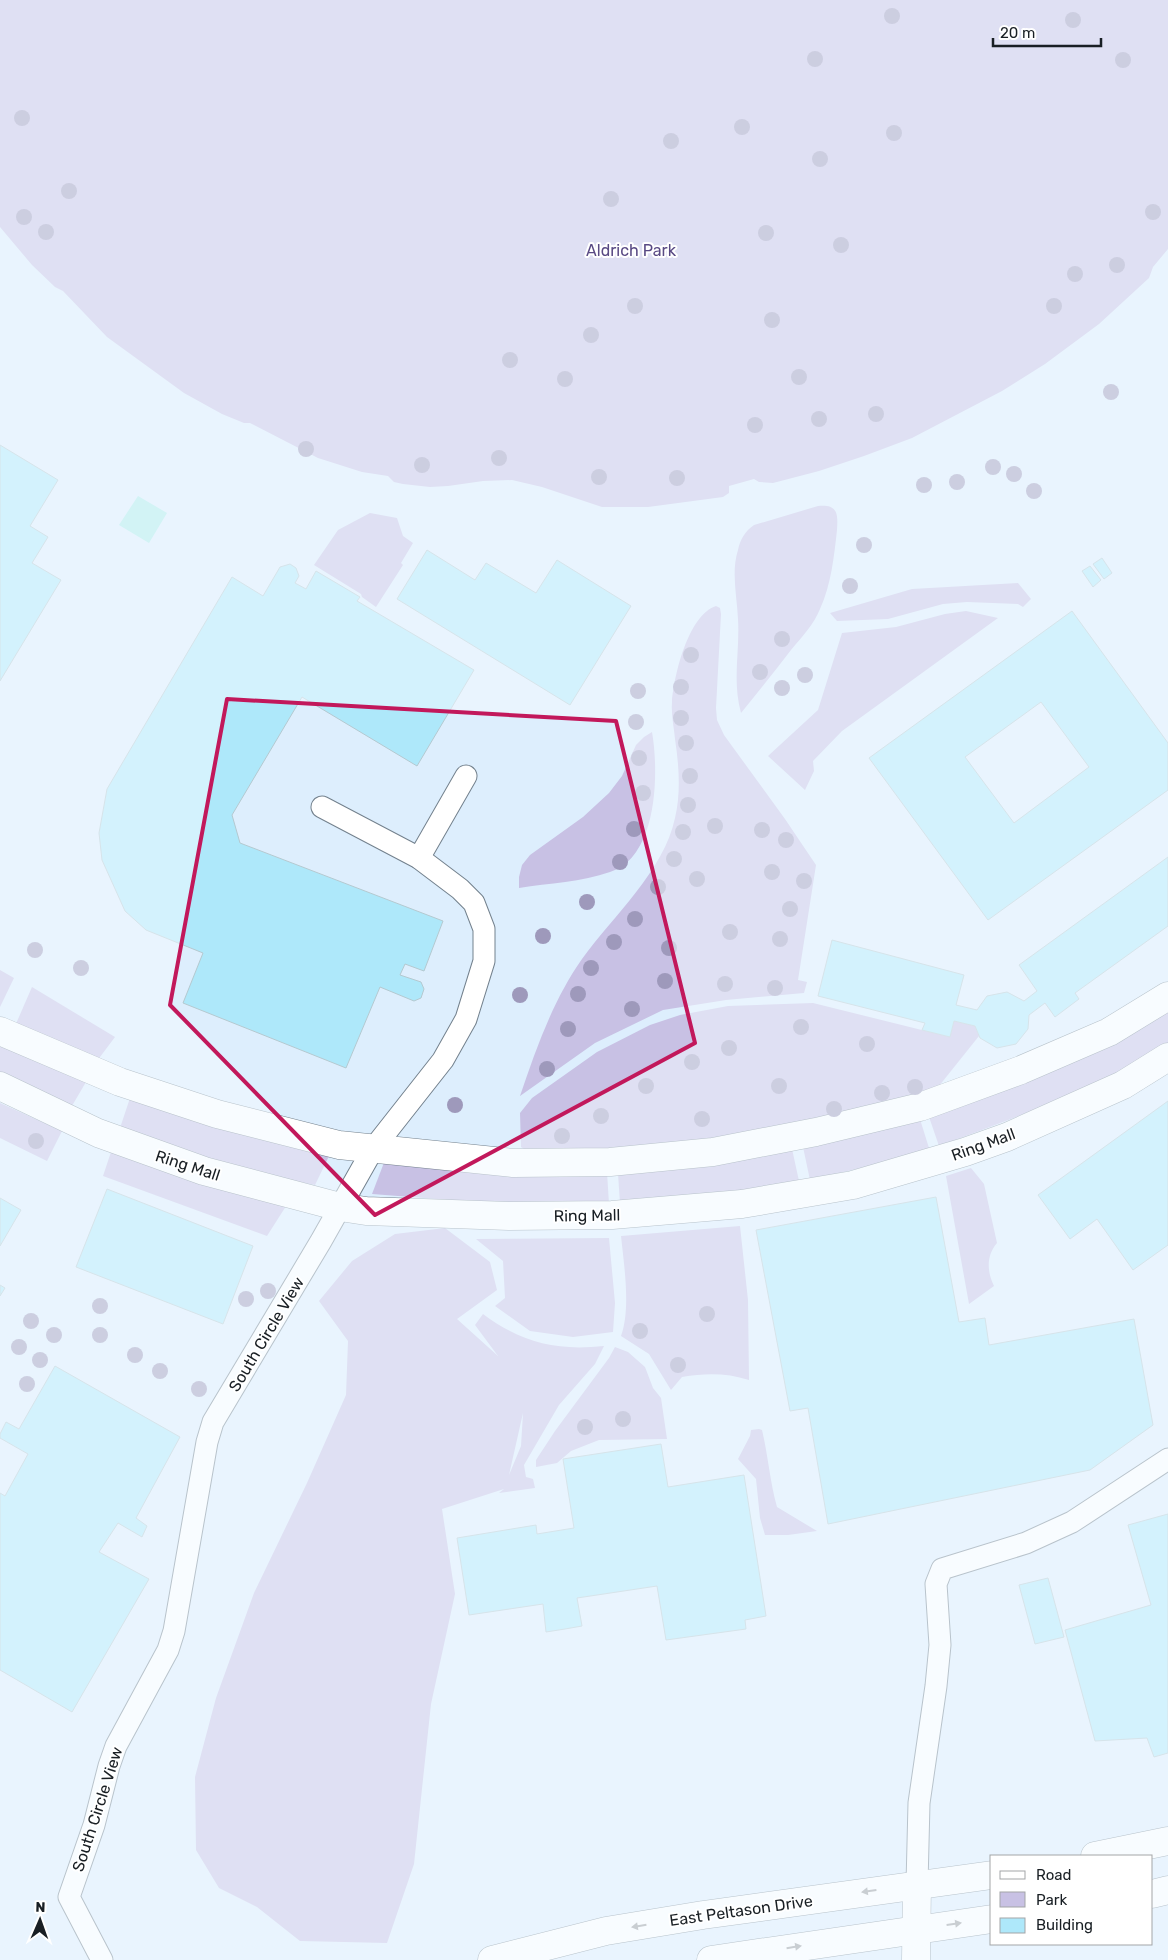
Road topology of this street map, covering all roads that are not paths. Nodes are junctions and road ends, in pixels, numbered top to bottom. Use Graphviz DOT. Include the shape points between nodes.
graph roads {
  1 [pos="466,776"];
  2 [pos="322,807"];
  3 [pos="419,858"];
  4 [pos="1168,996"];
  5 [pos="0,1031"];
  6 [pos="1168,1058"];
  7 [pos="0,1086"];
  8 [pos="373,1149"];
  9 [pos="340,1207"];
  10 [pos="1168,1459"];
  11 [pos="1168,1841"];
  12 [pos="1101,1855"];
  13 [pos="990,1874"];
  14 [pos="917,1884"];
  15 [pos="1168,1890"];
  16 [pos="1153,1894"];
  17 [pos="990,1918"];
  18 [pos="916,1929"];
  19 [pos="102,1960"];
  20 [pos="492,1960"];
  21 [pos="711,1960"];
  22 [pos="916,1960"];
  1 -- 3 [label="lane"];
  2 -- 3 [label="lane, South Circle View"];
  3 -- 8 [label="lane, South Circle View" via="474,903 484,929 484,961 466,1019 443,1060"];
  4 -- 8 [label="street" via="1108,1032 1011,1074 920,1107 794,1137 712,1152 610,1162 514,1163"];
  5 -- 8 [label="street" via="120,1082 217,1114 339,1145"];
  6 -- 9 [label="street, Ring Mall" via="1122,1085 965,1152 853,1184 742,1204 612,1215 509,1216 366,1211"];
  7 -- 9 [label="street, Ring Mall" via="98,1133 204,1171"];
  8 -- 9 [label="lane, South Circle View"];
  9 -- 19 [label="lane, South Circle View" via="213,1422 174,1631 168,1650 108,1766 94,1825 69,1897"];
  10 -- 14 [label="lane" via="1072,1522 1026,1543 942,1569 936,1584 940,1645 919,1803"];
  11 -- 12 [label="street"];
  13 -- 14 [label="street, East Peltason Drive"];
  14 -- 18 [label="street"];
  14 -- 20 [label="street, East Peltason Drive, one-way" via="606,1931"];
  15 -- 16 [label="street"];
  18 -- 17 [label="street, one-way"];
  21 -- 18 [label="street, one-way"];
  18 -- 22 [label="street"];
}
